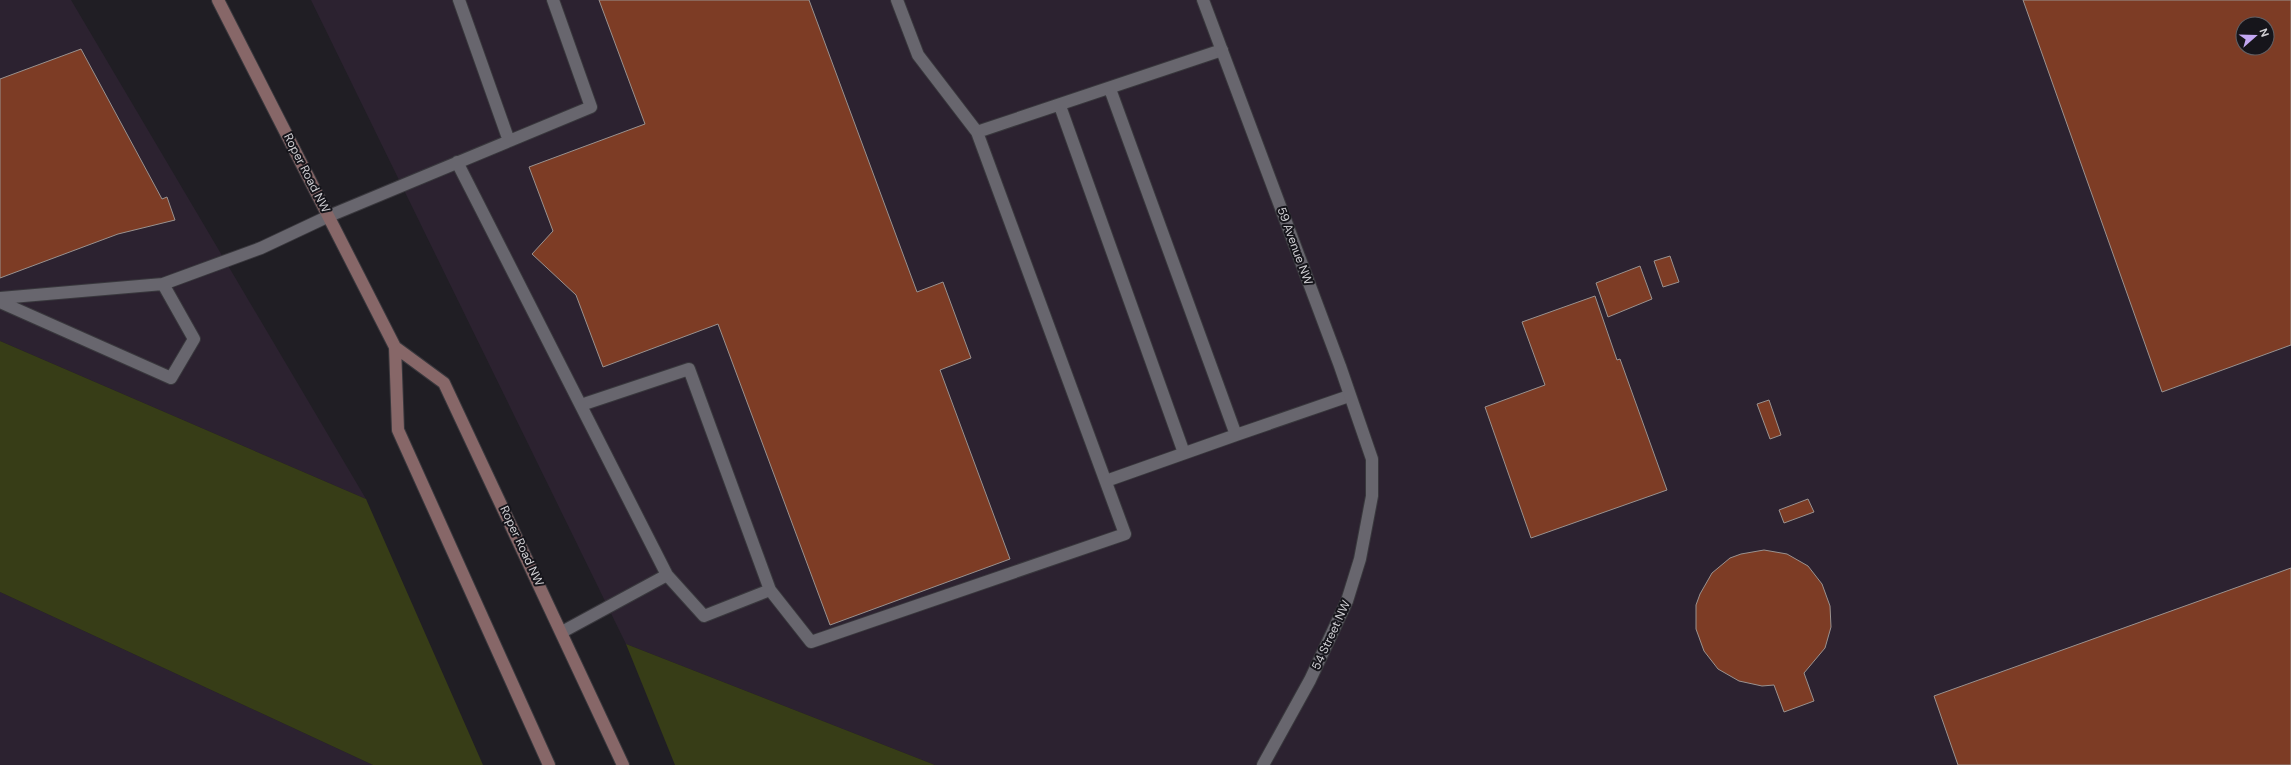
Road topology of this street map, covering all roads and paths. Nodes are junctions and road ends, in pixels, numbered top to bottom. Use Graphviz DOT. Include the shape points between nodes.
graph roads {
  1 [pos="218,0"];
  2 [pos="459,0"];
  3 [pos="553,0"];
  4 [pos="897,0"];
  5 [pos="1203,0"];
  6 [pos="1222,50"];
  7 [pos="1110,89"];
  8 [pos="1060,106"];
  9 [pos="977,132"];
  10 [pos="509,141"];
  11 [pos="457,162"];
  12 [pos="329,216"];
  13 [pos="163,284"];
  14 [pos="0,298"];
  15 [pos="0,302"];
  16 [pos="396,346"];
  17 [pos="1349,396"];
  18 [pos="581,405"];
  19 [pos="1236,434"];
  20 [pos="1184,453"];
  21 [pos="1106,481"];
  22 [pos="1372,496"];
  23 [pos="667,575"];
  24 [pos="770,590"];
  25 [pos="562,632"];
  26 [pos="549,765"];
  27 [pos="623,765"];
  28 [pos="1263,765"];
  1 -- 12 [label="main road, Roper Road NW"];
  2 -- 10 [label="street"];
  3 -- 10 [label="street" via="591,107"];
  4 -- 9 [label="street" via="918,55"];
  5 -- 6 [label="street, 59 Avenue NW"];
  6 -- 7 [label="street"];
  6 -- 17 [label="street, 59 Avenue NW"];
  7 -- 8 [label="street"];
  7 -- 19 [label="street"];
  8 -- 9 [label="street"];
  8 -- 20 [label="street"];
  9 -- 21 [label="street"];
  10 -- 11 [label="street"];
  11 -- 12 [label="street"];
  11 -- 18 [label="street"];
  12 -- 13 [label="street" via="261,248"];
  12 -- 16 [label="main road, Roper Road NW"];
  13 -- 14 [label="street"];
  13 -- 15 [label="street" via="194,339 171,378"];
  16 -- 25 [label="main road, Roper Road NW" via="444,383"];
  16 -- 26 [label="main road, Roper Road NW" via="398,430"];
  17 -- 19 [label="street"];
  17 -- 22 [label="street, 59 Avenue NW" via="1372,459"];
  18 -- 23 [label="street"];
  18 -- 24 [label="street" via="689,369"];
  19 -- 20 [label="street"];
  20 -- 21 [label="street"];
  21 -- 24 [label="street" via="1125,534 832,636 811,642"];
  22 -- 28 [label="street, 54 Street NW" via="1360,559 1347,601 1310,680"];
  23 -- 24 [label="street" via="704,616"];
  23 -- 25 [label="street"];
  25 -- 27 [label="main road, Roper Road NW"];
}
